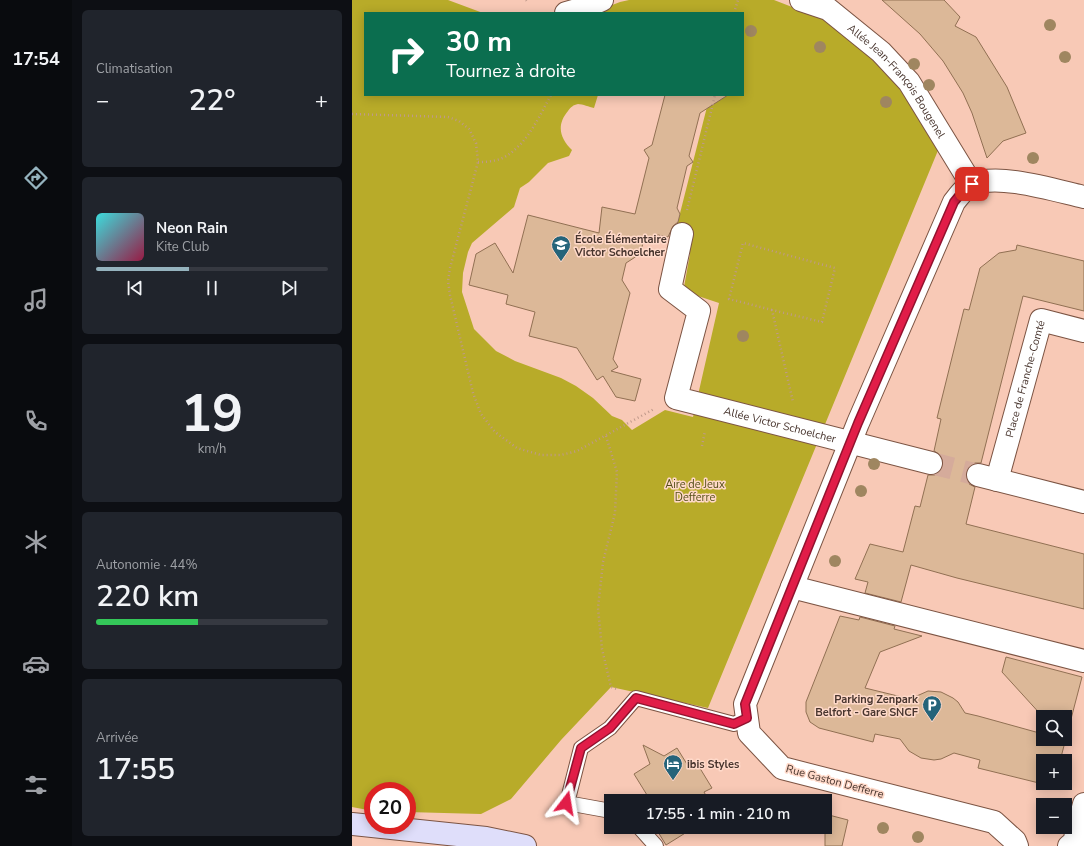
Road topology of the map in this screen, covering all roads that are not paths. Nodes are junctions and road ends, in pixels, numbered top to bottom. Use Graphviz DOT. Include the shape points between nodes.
graph roads {
  1 [pos="801,0"];
  2 [pos="829,5"];
  3 [pos="972,184"];
  4 [pos="1084,197"];
  5 [pos="682,234"];
  6 [pos="1084,331"];
  7 [pos="850,443"];
  8 [pos="931,463"];
  9 [pos="1084,502"];
  10 [pos="792,587"];
  11 [pos="1084,661"];
  12 [pos="747,718"];
  13 [pos="1084,804"];
  14 [pos="604,811"];
  15 [pos="352,824"];
  16 [pos="645,834"];
  17 [pos="525,846"];
  18 [pos="656,846"];
  19 [pos="1017,846"];
  20 [pos="1069,846"];
  1 -- 2 [label="street, Allée Jean-François Bougenel"];
  2 -- 3 [label="street, Allée Jean-François Bougenel" via="881,52 908,82"];
  3 -- 4 [label="street" via="1007,180"];
  3 -- 7 [label="street, Rue Gaston Defferre" via="954,202"];
  5 -- 7 [label="street, Allée Victor Schoelcher" via="670,289 699,311 676,398"];
  6 -- 9 [label="street, Place de Franche-Comté" via="1041,320 988,478"];
  7 -- 8 [label="street, Allée Victor Schoelcher"];
  7 -- 10 [label="street, Rue Gaston Defferre"];
  10 -- 11 [label="street"];
  10 -- 12 [label="street, Rue Gaston Defferre" via="745,704"];
  12 -- 14 [label="lane" via="734,724 636,698 610,728 581,748 566,803"];
  12 -- 19 [label="street, Rue Gaston Defferre" via="749,733 782,768 994,822 1015,841"];
  13 -- 20 [label="street" via="1074,842"];
  15 -- 17 [label="street" via="486,838"];
  16 -- 18 [label="lane"];
}
